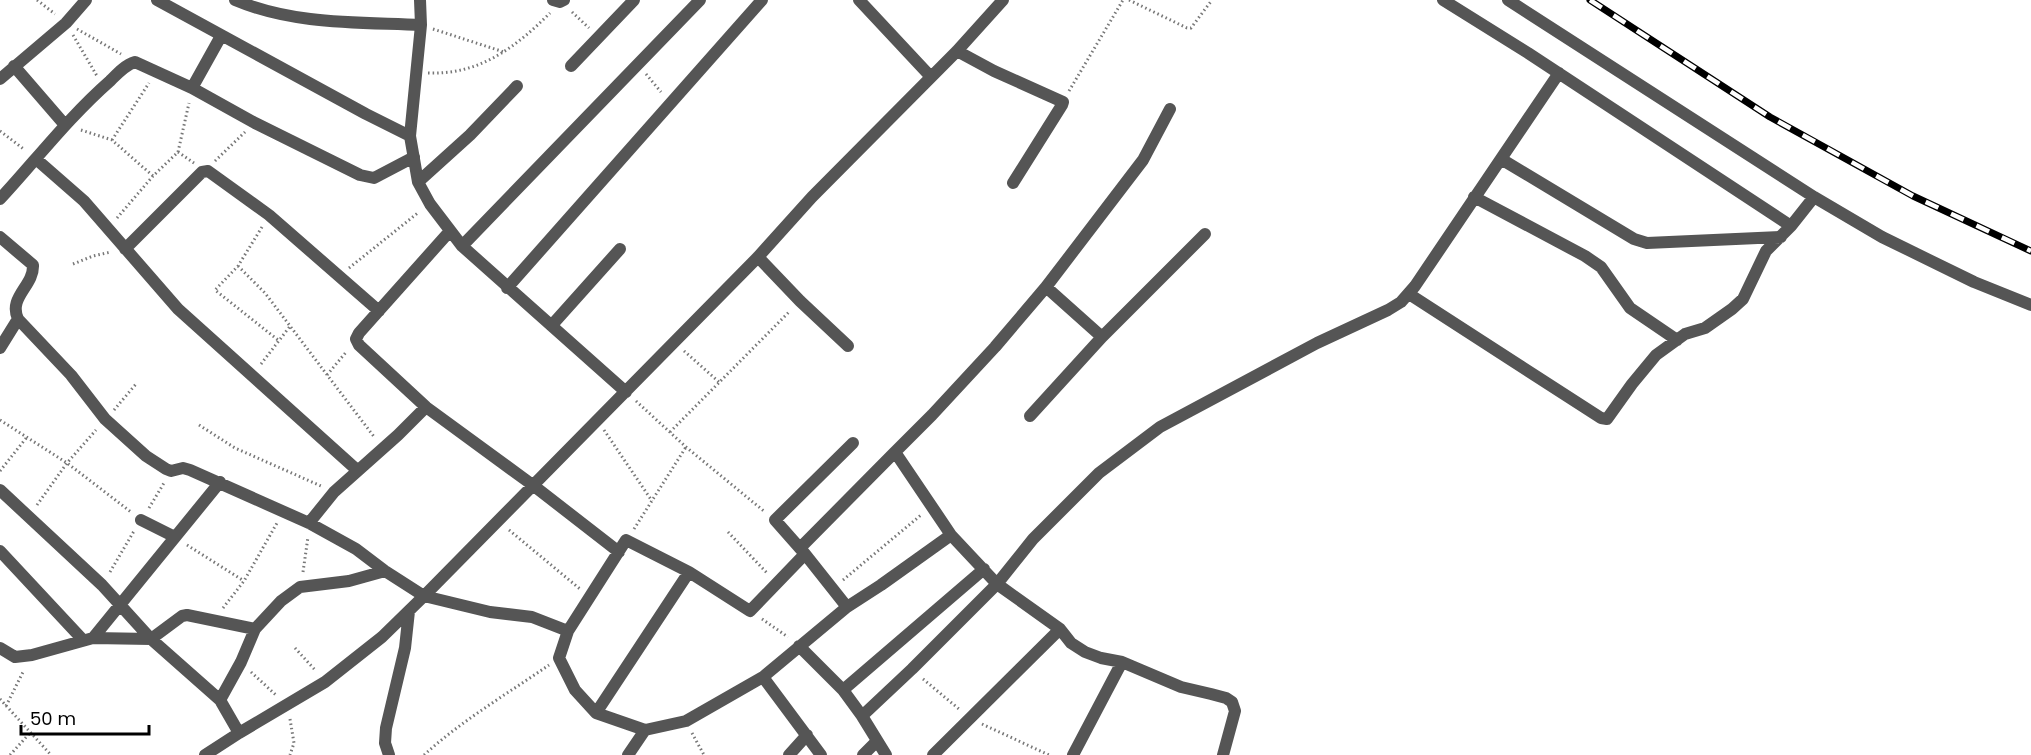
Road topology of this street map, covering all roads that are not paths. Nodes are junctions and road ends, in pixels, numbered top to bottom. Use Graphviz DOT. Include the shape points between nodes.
graph roads {
  1 [pos="86,0"];
  2 [pos="157,0"];
  3 [pos="235,0"];
  4 [pos="420,0"];
  5 [pos="634,0"];
  6 [pos="700,0"];
  7 [pos="762,0"];
  8 [pos="859,0"];
  9 [pos="1003,0"];
  10 [pos="1443,0"];
  11 [pos="1508,0"];
  12 [pos="421,25"];
  13 [pos="221,36"];
  14 [pos="957,51"];
  15 [pos="14,66"];
  16 [pos="571,66"];
  17 [pos="1559,73"];
  18 [pos="931,77"];
  19 [pos="0,79"];
  20 [pos="517,86"];
  21 [pos="192,88"];
  22 [pos="1170,109"];
  23 [pos="65,125"];
  24 [pos="410,136"];
  25 [pos="414,157"];
  26 [pos="36,159"];
  27 [pos="1501,159"];
  28 [pos="418,182"];
  29 [pos="1013,183"];
  30 [pos="1474,197"];
  31 [pos="1814,197"];
  32 [pos="0,200"];
  33 [pos="1791,226"];
  34 [pos="450,231"];
  35 [pos="1205,234"];
  36 [pos="0,237"];
  37 [pos="1780,237"];
  38 [pos="462,246"];
  39 [pos="125,249"];
  40 [pos="620,249"];
  41 [pos="758,257"];
  42 [pos="1046,287"];
  43 [pos="507,288"];
  44 [pos="1409,294"];
  45 [pos="2031,305"];
  46 [pos="379,311"];
  47 [pos="18,319"];
  48 [pos="552,325"];
  49 [pos="1102,337"];
  50 [pos="1677,340"];
  51 [pos="2,342"];
  52 [pos="848,346"];
  53 [pos="626,392"];
  54 [pos="426,407"];
  55 [pos="1030,416"];
  56 [pos="853,443"];
  57 [pos="895,452"];
  58 [pos="357,470"];
  59 [pos="220,482"];
  60 [pos="534,486"];
  61 [pos="0,490"];
  62 [pos="141,520"];
  63 [pos="309,523"];
  64 [pos="951,535"];
  65 [pos="175,537"];
  66 [pos="803,551"];
  67 [pos="0,552"];
  68 [pos="619,552"];
  69 [pos="984,569"];
  70 [pos="385,571"];
  71 [pos="689,572"];
  72 [pos="997,584"];
  73 [pos="424,596"];
  74 [pos="120,603"];
  75 [pos="847,607"];
  76 [pos="409,611"];
  77 [pos="255,629"];
  78 [pos="1060,629"];
  79 [pos="568,631"];
  80 [pos="88,639"];
  81 [pos="151,639"];
  82 [pos="799,646"];
  83 [pos="0,648"];
  84 [pos="1122,662"];
  85 [pos="763,677"];
  86 [pos="843,690"];
  87 [pos="220,700"];
  88 [pos="596,713"];
  89 [pos="862,716"];
  90 [pos="645,730"];
  91 [pos="239,733"];
  92 [pos="807,735"];
  93 [pos="877,741"];
  94 [pos="938,754"];
  95 [pos="205,755"];
  96 [pos="389,755"];
  97 [pos="628,755"];
  98 [pos="789,755"];
  99 [pos="820,755"];
  100 [pos="863,755"];
  101 [pos="886,755"];
  102 [pos="1073,755"];
  103 [pos="1223,755"];
  1 -- 15 [label="street" via="66,23"];
  2 -- 13 [label="street"];
  3 -- 12 [label="street" via="256,9 309,20"];
  4 -- 12 [label="street"];
  5 -- 16 [label="street"];
  6 -- 38 [label="street"];
  7 -- 43 [label="street"];
  8 -- 18 [label="street"];
  9 -- 14 [label="street"];
  10 -- 17 [label="street"];
  11 -- 31 [label="street"];
  12 -- 24 [label="street"];
  13 -- 21 [label="street"];
  13 -- 24 [label="street"];
  14 -- 18 [label="street"];
  14 -- 29 [label="street" via="1063,102"];
  15 -- 19 [label="street"];
  15 -- 23 [label="street"];
  17 -- 27 [label="street"];
  17 -- 33 [label="street"];
  18 -- 41 [label="street"];
  20 -- 28 [label="street"];
  21 -- 23 [label="street" via="135,62"];
  21 -- 25 [label="street" via="367,177 374,178"];
  22 -- 42 [label="street" via="1143,160"];
  23 -- 26 [label="street"];
  24 -- 25 [label="street"];
  25 -- 28 [label="street"];
  26 -- 32 [label="street"];
  26 -- 39 [label="street" via="84,201"];
  27 -- 30 [label="street"];
  27 -- 37 [label="street" via="1647,243"];
  28 -- 34 [label="street"];
  30 -- 44 [label="street"];
  30 -- 50 [label="street" via="1585,256 1600,267 1630,308"];
  31 -- 33 [label="street"];
  31 -- 45 [label="street" via="1892,242"];
  33 -- 37 [label="street"];
  34 -- 38 [label="street"];
  34 -- 46 [label="street"];
  35 -- 49 [label="street"];
  36 -- 47 [label="street" via="33,265 32,275 15,302"];
  37 -- 50 [label="street" via="1766,251 1743,299 1705,328"];
  38 -- 43 [label="street"];
  39 -- 46 [label="street" via="205,170 269,215"];
  39 -- 58 [label="street" via="178,309"];
  40 -- 48 [label="street"];
  41 -- 52 [label="street"];
  41 -- 53 [label="street"];
  42 -- 49 [label="street"];
  42 -- 57 [label="street"];
  43 -- 48 [label="street"];
  44 -- 50 [label="street" via="1606,419 1656,355"];
  44 -- 72 [label="street" via="1388,310 1317,343 1160,427 1099,473 1033,539"];
  46 -- 54 [label="street" via="359,333 358,345"];
  47 -- 51 [label="street"];
  47 -- 59 [label="street" via="71,375 105,419 146,456 171,471 183,468"];
  48 -- 53 [label="street"];
  49 -- 55 [label="street"];
  53 -- 60 [label="street"];
  54 -- 58 [label="street"];
  54 -- 60 [label="street"];
  56 -- 66 [label="street" via="775,520"];
  57 -- 64 [label="street"];
  57 -- 66 [label="street"];
  58 -- 63 [label="street"];
  59 -- 63 [label="street"];
  59 -- 65 [label="street"];
  60 -- 68 [label="street"];
  60 -- 73 [label="street"];
  61 -- 74 [label="street"];
  62 -- 65 [label="street"];
  63 -- 70 [label="street" via="356,549"];
  64 -- 69 [label="street"];
  64 -- 75 [label="street"];
  65 -- 74 [label="street"];
  66 -- 71 [label="street" via="750,610"];
  66 -- 75 [label="street"];
  67 -- 80 [label="street"];
  68 -- 71 [label="street" via="626,540"];
  68 -- 79 [label="street"];
  69 -- 72 [label="street"];
  69 -- 86 [label="street"];
  70 -- 73 [label="street"];
  70 -- 77 [label="street" via="350,581 300,587"];
  71 -- 88 [label="street"];
  72 -- 78 [label="street"];
  72 -- 89 [label="street"];
  73 -- 76 [label="street"];
  73 -- 79 [label="street" via="490,612 532,617"];
  74 -- 80 [label="street"];
  74 -- 81 [label="street"];
  75 -- 82 [label="street"];
  76 -- 91 [label="street" via="325,682"];
  76 -- 96 [label="street" via="405,648 386,728"];
  77 -- 81 [label="street" via="182,616"];
  77 -- 87 [label="street"];
  78 -- 84 [label="street" via="1085,652"];
  78 -- 94 [label="street"];
  79 -- 88 [label="street" via="559,658 575,690"];
  80 -- 81 [label="street"];
  80 -- 83 [label="street" via="15,657"];
  81 -- 87 [label="street"];
  82 -- 85 [label="street"];
  82 -- 86 [label="street"];
  84 -- 102 [label="street"];
  84 -- 103 [label="street" via="1181,687 1232,702 1235,711"];
  85 -- 90 [label="street" via="686,721"];
  85 -- 92 [label="street"];
  86 -- 89 [label="street"];
  87 -- 91 [label="street"];
  88 -- 90 [label="street"];
  89 -- 93 [label="street"];
  90 -- 97 [label="street"];
  91 -- 95 [label="street"];
  92 -- 98 [label="street"];
  92 -- 99 [label="street"];
  93 -- 100 [label="street"];
  93 -- 101 [label="street"];
}
